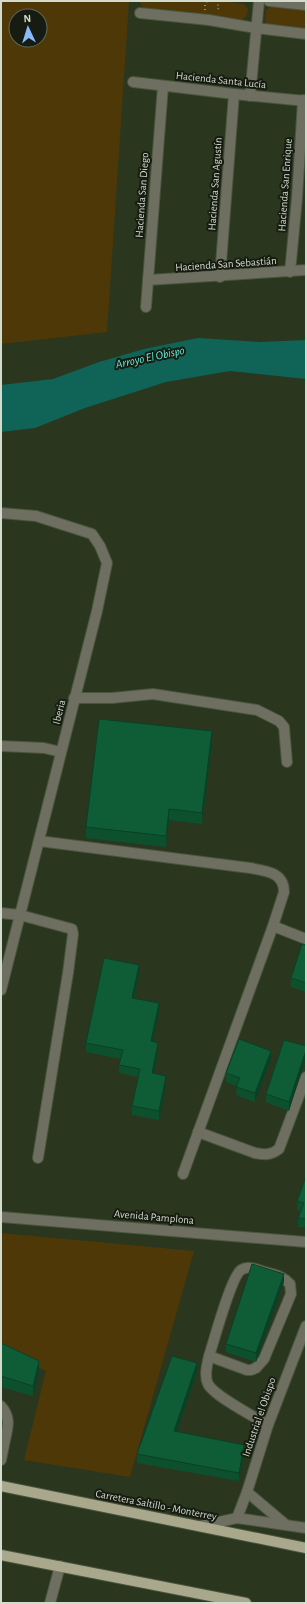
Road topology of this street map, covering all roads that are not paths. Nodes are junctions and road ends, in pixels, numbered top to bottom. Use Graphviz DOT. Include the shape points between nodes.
graph roads {
  1 [pos="259,1"];
  2 [pos="269,1"];
  3 [pos="306,5"];
  4 [pos="140,13"];
  5 [pos="256,28"];
  6 [pos="306,34"];
  7 [pos="133,82"];
  8 [pos="163,86"];
  9 [pos="234,94"];
  10 [pos="250,96"];
  11 [pos="304,100"];
  12 [pos="302,198"];
  13 [pos="306,270"];
  14 [pos="290,272"];
  15 [pos="220,277"];
  16 [pos="148,280"];
  17 [pos="146,307"];
  18 [pos="1,513"];
  19 [pos="74,698"];
  20 [pos="1,746"];
  21 [pos="61,752"];
  22 [pos="287,762"];
  23 [pos="39,841"];
  24 [pos="1,913"];
  25 [pos="20,915"];
  26 [pos="273,926"];
  27 [pos="306,938"];
  28 [pos="1,990"];
  29 [pos="306,1077"];
  30 [pos="198,1132"];
  31 [pos="38,1158"];
  32 [pos="183,1174"];
  33 [pos="1,1217"];
  34 [pos="306,1242"];
  35 [pos="306,1326"];
  36 [pos="209,1356"];
  37 [pos="1,1406"];
  38 [pos="268,1425"];
  39 [pos="3,1440"];
  40 [pos="1,1460"];
  41 [pos="1,1486"];
  42 [pos="247,1492"];
  43 [pos="237,1518"];
  44 [pos="285,1524"];
  45 [pos="202,1526"];
  46 [pos="306,1528"];
  47 [pos="306,1548"];
  48 [pos="1,1554"];
  49 [pos="60,1566"];
  50 [pos="50,1603"];
  51 [pos="246,1603"];
  1 -- 5 [label="street"];
  2 -- 3 [label="street"];
  4 -- 5 [label="street"];
  5 -- 6 [label="street"];
  5 -- 10 [label="street"];
  7 -- 8 [label="street, Hacienda Santa Lucía"];
  8 -- 9 [label="street, Hacienda Santa Lucía"];
  8 -- 16 [label="street, Hacienda San Diego"];
  9 -- 10 [label="street, Hacienda Santa Lucía"];
  9 -- 15 [label="street, Hacienda San Agustín"];
  10 -- 11 [label="street, Hacienda Santa Lucía"];
  11 -- 12 [label="street, Hacienda San Enrique"];
  12 -- 14 [label="street, Hacienda San Enrique"];
  13 -- 14 [label="street, Hacienda San Sebastián"];
  14 -- 15 [label="street, Hacienda San Sebastián"];
  15 -- 16 [label="street, Hacienda San Sebastián"];
  16 -- 17 [label="street, Hacienda San Diego"];
  18 -- 19 [label="street, Iberia" via="36,516 92,534 107,563"];
  19 -- 21 [label="street, Iberia"];
  19 -- 22 [label="street" via="153,694 257,710 279,721 284,727"];
  20 -- 21 [label="street" via="44,748"];
  21 -- 23 [label="street, Iberia"];
  23 -- 25 [label="street, Iberia"];
  23 -- 26 [label="street" via="273,873 282,880 284,887"];
  24 -- 25 [label="street"];
  25 -- 28 [label="street, Iberia"];
  25 -- 31 [label="street" via="72,929 73,934"];
  26 -- 27 [label="street"];
  26 -- 30 [label="street"];
  29 -- 30 [label="street" via="279,1149 274,1153 255,1153"];
  30 -- 32 [label="street"];
  33 -- 34 [label="street, Avenida Pamplona"];
  35 -- 38 [label="street, Industrial el Obispo"];
  36 -- 36 [label="street" via="247,1370 256,1368 264,1359 290,1294 290,1284 281,1276 251,1268 240,1271 233,1284"];
  36 -- 38 [label="street" via="206,1374 211,1387"];
  37 -- 39 [label="street" via="9,1421"];
  38 -- 42 [label="street, Industrial el Obispo"];
  39 -- 40 [label="street"];
  41 -- 45 [label="main road, Carretera Saltillo - Monterrey"];
  42 -- 43 [label="street, Industrial el Obispo"];
  42 -- 44 [label="street"];
  43 -- 44 [label="street"];
  43 -- 45 [label="street"];
  44 -- 46 [label="street"];
  45 -- 47 [label="main road, Carretera Saltillo - Monterrey"];
  48 -- 49 [label="main road"];
  49 -- 50 [label="street"];
  49 -- 51 [label="main road"];
}
